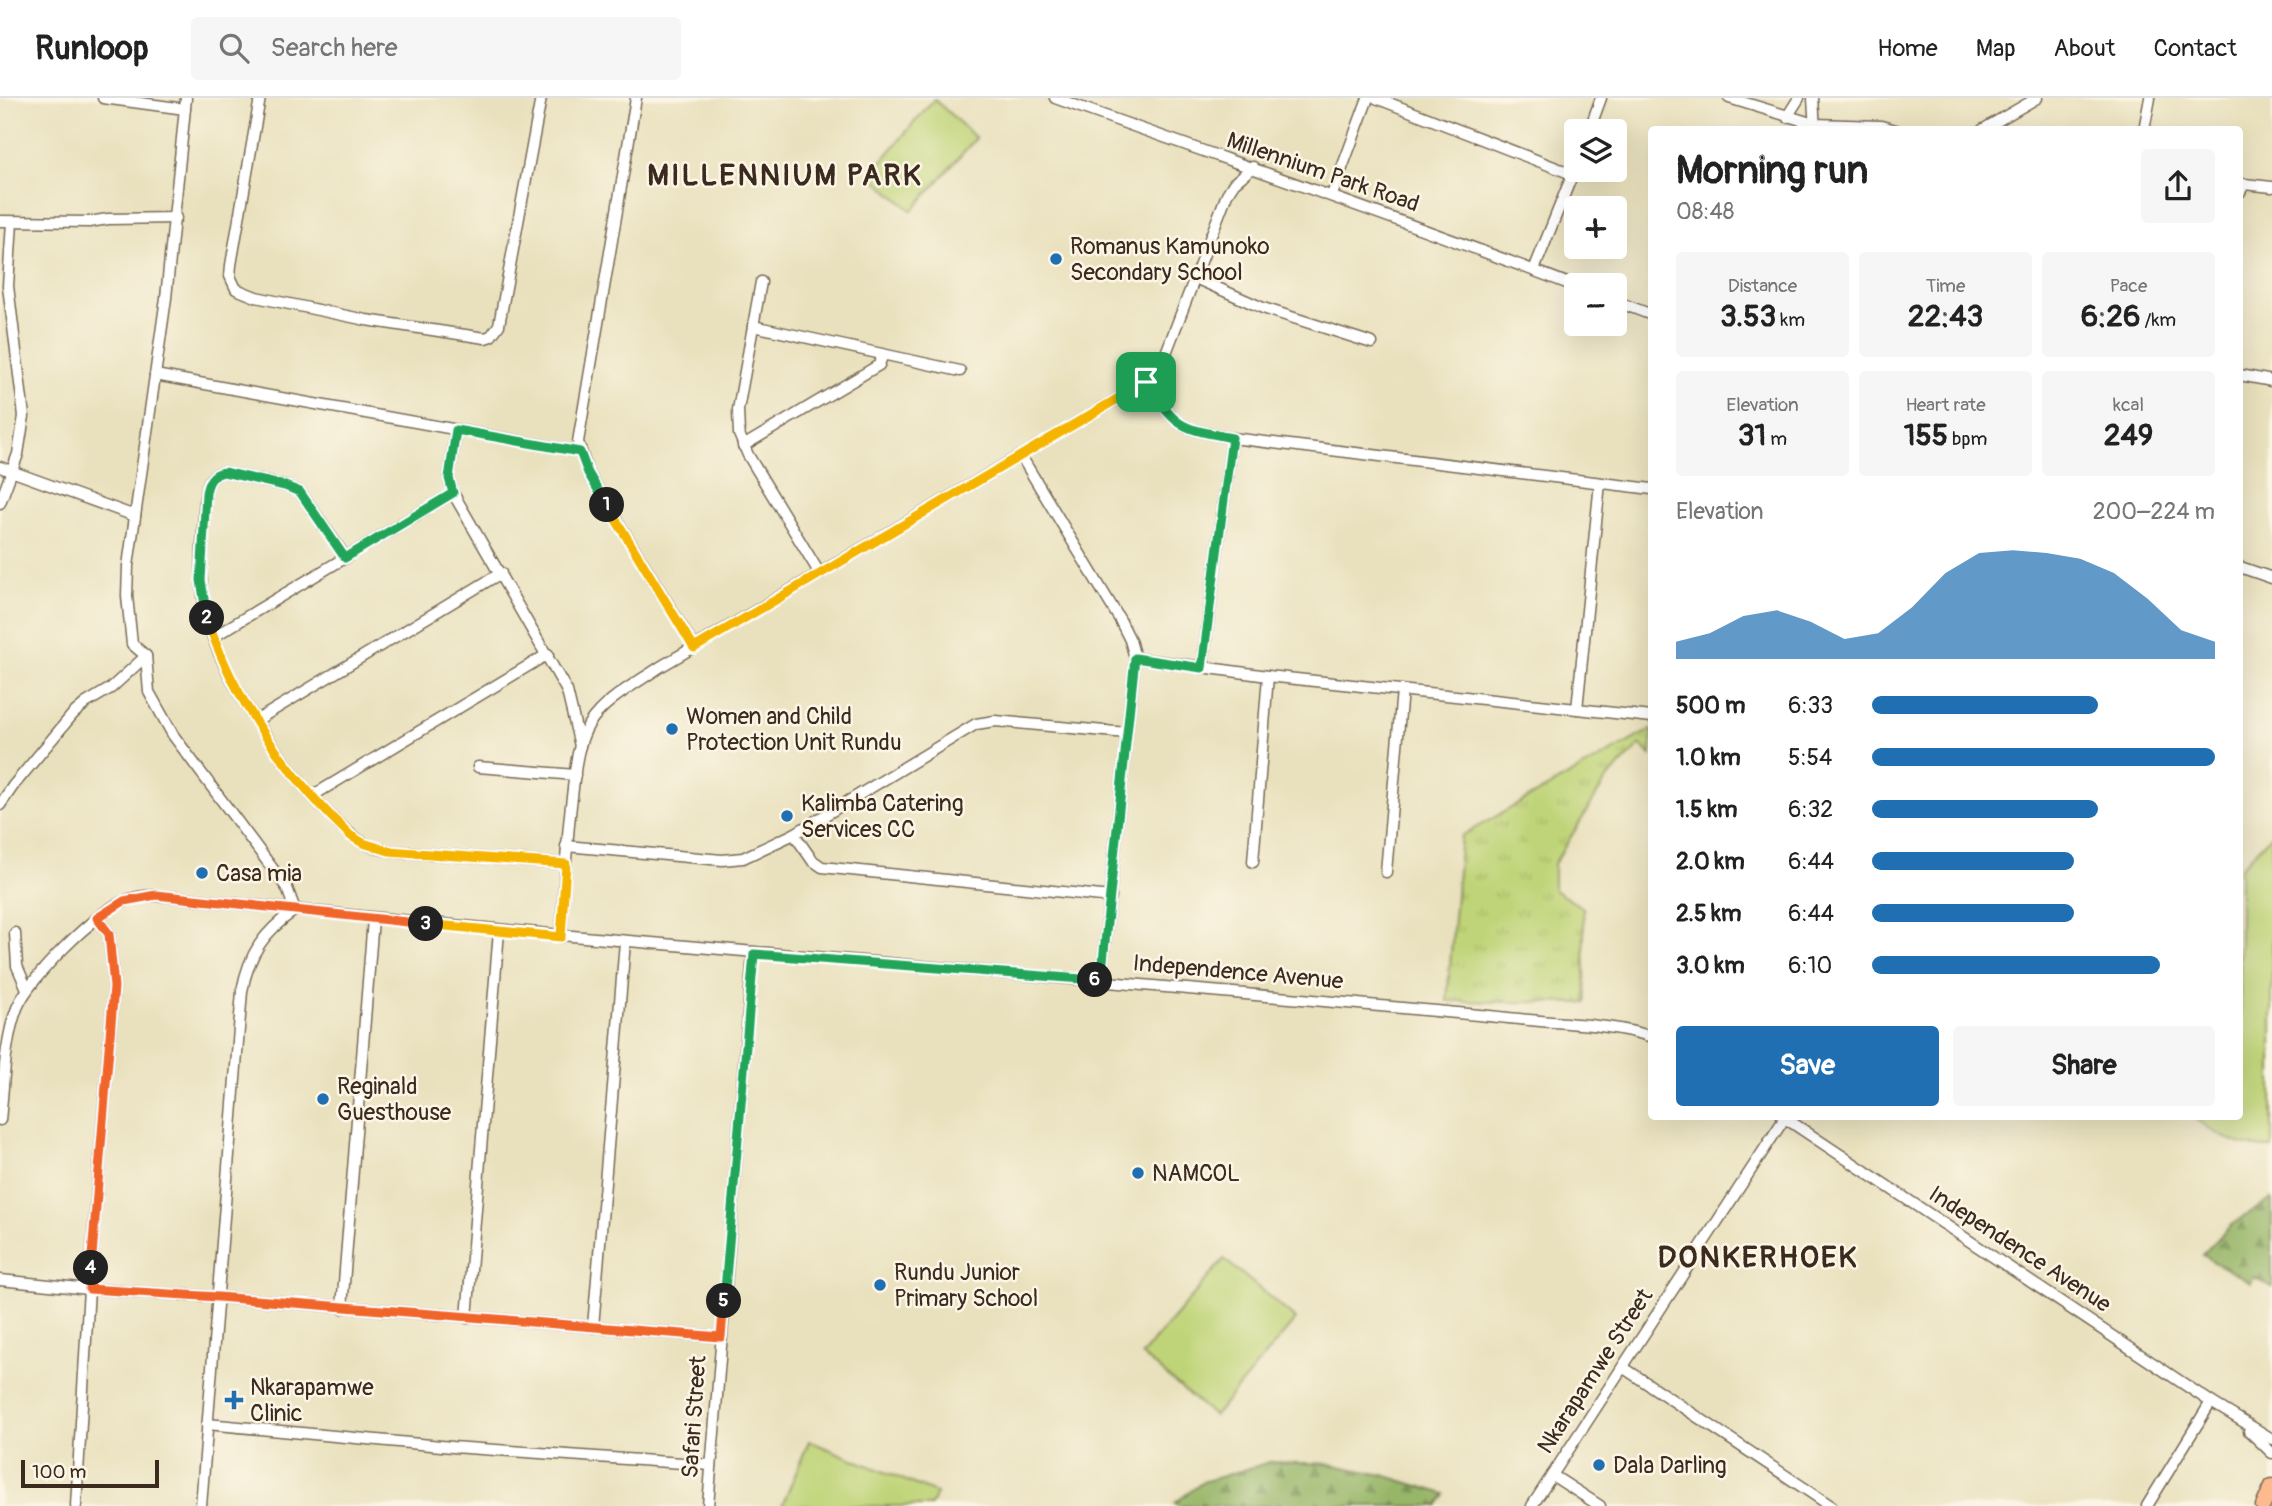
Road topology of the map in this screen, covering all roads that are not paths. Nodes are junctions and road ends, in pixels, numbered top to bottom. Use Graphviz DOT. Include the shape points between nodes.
graph roads {
  1 [pos="103,98"];
  2 [pos="260,98"];
  3 [pos="541,98"];
  4 [pos="636,98"];
  5 [pos="1055,98"];
  6 [pos="1368,98"];
  7 [pos="1376,98"];
  8 [pos="1601,98"];
  9 [pos="1729,98"];
  10 [pos="1799,98"];
  11 [pos="1813,98"];
  12 [pos="2036,98"];
  13 [pos="2150,98"];
  14 [pos="186,104"];
  15 [pos="1787,117"];
  16 [pos="1593,119"];
  17 [pos="1812,126"];
  18 [pos="1815,126"];
  19 [pos="1989,126"];
  20 [pos="2145,126"];
  21 [pos="1253,167"];
  22 [pos="1564,171"];
  23 [pos="1569,182"];
  24 [pos="2243,186"];
  25 [pos="2272,187"];
  26 [pos="1332,195"];
  27 [pos="176,218"];
  28 [pos="0,221"];
  29 [pos="12,222"];
  30 [pos="1534,270"];
  31 [pos="1195,278"];
  32 [pos="1564,281"];
  33 [pos="761,282"];
  34 [pos="1627,306"];
  35 [pos="1648,313"];
  36 [pos="753,326"];
  37 [pos="1372,343"];
  38 [pos="883,354"];
  39 [pos="960,371"];
  40 [pos="155,375"];
  41 [pos="2243,376"];
  42 [pos="2272,381"];
  43 [pos="1146,382"];
  44 [pos="456,430"];
  45 [pos="1232,438"];
  46 [pos="743,446"];
  47 [pos="580,452"];
  48 [pos="1021,456"];
  49 [pos="0,467"];
  50 [pos="13,471"];
  51 [pos="1600,483"];
  52 [pos="1648,489"];
  53 [pos="453,493"];
  54 [pos="0,503"];
  55 [pos="135,516"];
  56 [pos="345,558"];
  57 [pos="2243,568"];
  58 [pos="501,573"];
  59 [pos="820,574"];
  60 [pos="2272,578"];
  61 [pos="213,637"];
  62 [pos="694,648"];
  63 [pos="548,654"];
  64 [pos="146,656"];
  65 [pos="1135,658"];
  66 [pos="1202,668"];
  67 [pos="1268,676"];
  68 [pos="1402,690"];
  69 [pos="1577,709"];
  70 [pos="1648,717"];
  71 [pos="257,720"];
  72 [pos="1127,733"];
  73 [pos="580,746"];
  74 [pos="478,766"];
  75 [pos="575,775"];
  76 [pos="312,796"];
  77 [pos="0,805"];
  78 [pos="794,835"];
  79 [pos="566,846"];
  80 [pos="1253,862"];
  81 [pos="566,864"];
  82 [pos="1386,872"];
  83 [pos="1111,897"];
  84 [pos="295,910"];
  85 [pos="97,918"];
  86 [pos="373,919"];
  87 [pos="499,930"];
  88 [pos="15,933"];
  89 [pos="561,937"];
  90 [pos="625,942"];
  91 [pos="754,954"];
  92 [pos="1101,980"];
  93 [pos="27,989"];
  94 [pos="1648,1036"];
  95 [pos="4,1050"];
  96 [pos="0,1120"];
  97 [pos="1782,1120"];
  98 [pos="1788,1120"];
  99 [pos="0,1280"];
  100 [pos="89,1289"];
  101 [pos="218,1297"];
  102 [pos="342,1308"];
  103 [pos="467,1318"];
  104 [pos="593,1327"];
  105 [pos="721,1337"];
  106 [pos="1624,1368"];
  107 [pos="2211,1402"];
  108 [pos="2234,1416"];
  109 [pos="207,1424"];
  110 [pos="2272,1439"];
  111 [pos="2272,1452"];
  112 [pos="712,1465"];
  113 [pos="1552,1475"];
  114 [pos="2272,1486"];
  115 [pos="2272,1501"];
  116 [pos="76,1506"];
  117 [pos="201,1506"];
  118 [pos="708,1506"];
  119 [pos="1532,1506"];
  120 [pos="1600,1506"];
  121 [pos="1831,1506"];
  122 [pos="2147,1506"];
  123 [pos="2265,1506"];
  1 -- 14 [label="street"];
  2 -- 3 [label="street" via="231,265 236,289 366,320 485,338 491,337 499,324"];
  4 -- 47 [label="street" via="578,432"];
  5 -- 21 [label="street, Millennium Park Road"];
  6 -- 26 [label="street"];
  7 -- 22 [label="street"];
  8 -- 16 [label="street"];
  9 -- 15 [label="street"];
  10 -- 15 [label="street"];
  11 -- 18 [label="street"];
  12 -- 19 [label="street"];
  13 -- 20 [label="street"];
  14 -- 27 [label="street"];
  15 -- 17 [label="street"];
  21 -- 26 [label="street, Millennium Park Road"];
  21 -- 31 [label="street" via="1227,194"];
  23 -- 30 [label="street"];
  24 -- 25 [label="street"];
  26 -- 30 [label="street, Millennium Park Road"];
  27 -- 29 [label="street"];
  27 -- 40 [label="street"];
  28 -- 29 [label="street"];
  29 -- 50 [label="street" via="8,286 24,416"];
  30 -- 32 [label="street, Millennium Park Road"];
  31 -- 37 [label="street" via="1263,308"];
  31 -- 43 [label="street" via="1161,364"];
  33 -- 36 [label="street"];
  34 -- 35 [label="street"];
  36 -- 38 [label="street"];
  36 -- 46 [label="street" via="738,410"];
  38 -- 39 [label="street"];
  38 -- 46 [label="street" via="879,365"];
  40 -- 44 [label="street"];
  40 -- 55 [label="street"];
  41 -- 42 [label="street"];
  43 -- 45 [label="street" via="1180,425"];
  43 -- 48 [label="street"];
  44 -- 47 [label="street"];
  44 -- 53 [label="street" via="449,478"];
  45 -- 51 [label="street"];
  45 -- 66 [label="street"];
  46 -- 59 [label="street"];
  47 -- 62 [label="street" via="588,473"];
  48 -- 59 [label="street"];
  48 -- 65 [label="street" via="1120,620"];
  49 -- 50 [label="street"];
  50 -- 54 [label="street"];
  50 -- 55 [label="street"];
  51 -- 52 [label="street"];
  51 -- 69 [label="street"];
  53 -- 56 [label="street"];
  53 -- 58 [label="street"];
  55 -- 64 [label="street" via="127,596 132,644"];
  56 -- 61 [label="street"];
  56 -- 61 [label="street" via="300,492 218,473 206,493 201,561 203,598"];
  57 -- 60 [label="street"];
  58 -- 63 [label="street"];
  58 -- 71 [label="street"];
  59 -- 62 [label="street"];
  61 -- 71 [label="street"];
  62 -- 73 [label="street" via="607,706 590,723"];
  63 -- 73 [label="street" via="567,691"];
  63 -- 76 [label="street"];
  64 -- 77 [label="street" via="74,714"];
  64 -- 84 [label="street" via="149,692 173,735 287,888"];
  65 -- 66 [label="street"];
  65 -- 72 [label="street"];
  66 -- 67 [label="street"];
  67 -- 68 [label="street"];
  67 -- 80 [label="street"];
  68 -- 69 [label="street"];
  68 -- 82 [label="street"];
  69 -- 70 [label="street"];
  71 -- 76 [label="street"];
  72 -- 78 [label="street" via="985,721 961,731"];
  72 -- 83 [label="street"];
  73 -- 75 [label="street"];
  74 -- 75 [label="street"];
  75 -- 79 [label="street"];
  76 -- 81 [label="street" via="351,836 376,848"];
  78 -- 79 [label="street" via="731,860"];
  78 -- 83 [label="street" via="822,867"];
  79 -- 81 [label="street"];
  81 -- 89 [label="street"];
  83 -- 92 [label="street"];
  84 -- 85 [label="street, Independence Avenue" via="156,895 124,901"];
  84 -- 86 [label="street, Independence Avenue"];
  84 -- 101 [label="street" via="275,924 259,945 242,991"];
  85 -- 93 [label="street, Independence Avenue"];
  85 -- 100 [label="street" via="109,934 114,987"];
  86 -- 87 [label="street, Independence Avenue"];
  86 -- 102 [label="street"];
  87 -- 89 [label="street, Independence Avenue"];
  87 -- 103 [label="street"];
  88 -- 93 [label="street" via="17,966"];
  89 -- 90 [label="street, Independence Avenue"];
  90 -- 91 [label="street, Independence Avenue"];
  90 -- 104 [label="street"];
  91 -- 92 [label="street, Independence Avenue"];
  91 -- 105 [label="street, Safari Street"];
  92 -- 94 [label="street, Independence Avenue" via="1606,1028"];
  93 -- 95 [label="street, Independence Avenue"];
  95 -- 96 [label="street, Independence Avenue"];
  97 -- 106 [label="street, Nkarapamwe Street"];
  98 -- 107 [label="street, Independence Avenue"];
  99 -- 100 [label="street"];
  100 -- 101 [label="street"];
  100 -- 116 [label="street"];
  101 -- 102 [label="street"];
  101 -- 109 [label="street"];
  102 -- 103 [label="street"];
  103 -- 104 [label="street"];
  104 -- 105 [label="street"];
  105 -- 112 [label="street, Safari Street"];
  106 -- 113 [label="street, Nkarapamwe Street"];
  106 -- 121 [label="street"];
  107 -- 108 [label="street, Independence Avenue"];
  107 -- 122 [label="street"];
  108 -- 110 [label="street, Independence Avenue"];
  108 -- 111 [label="street, Independence Avenue"];
  109 -- 112 [label="street"];
  109 -- 117 [label="street"];
  112 -- 118 [label="street, Safari Street"];
  113 -- 119 [label="street, Nkarapamwe Street"];
  113 -- 120 [label="street"];
  114 -- 123 [label="main road"];
  115 -- 123 [label="main road"];
}
